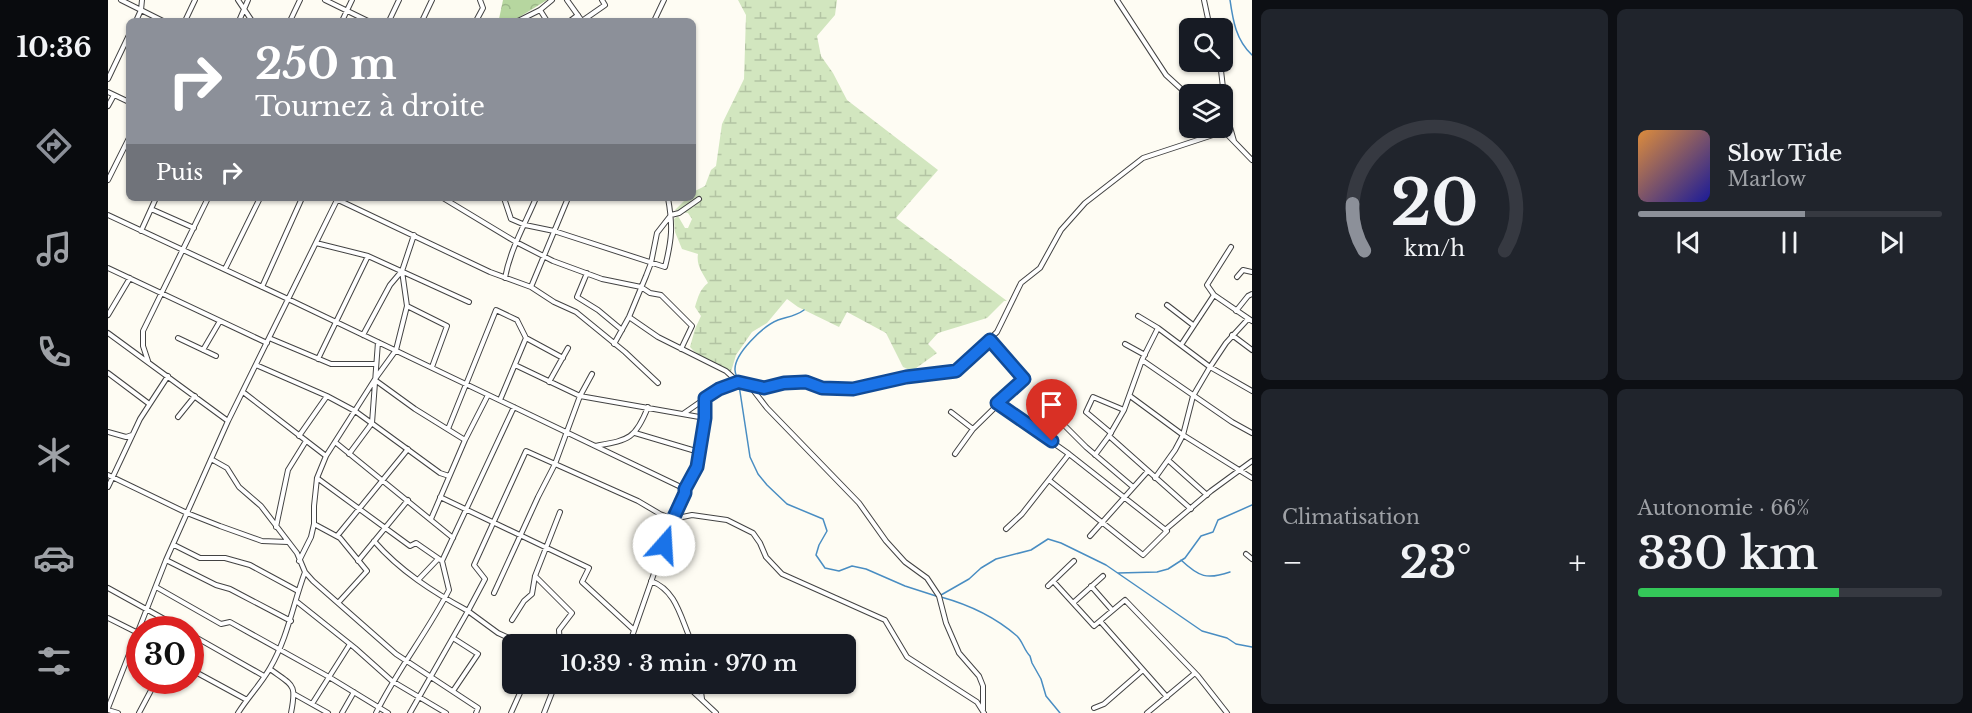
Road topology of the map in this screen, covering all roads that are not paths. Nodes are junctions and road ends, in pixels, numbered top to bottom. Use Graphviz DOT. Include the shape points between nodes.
graph roads {
  1 [pos="121,0"];
  2 [pos="142,0"];
  3 [pos="195,0"];
  4 [pos="238,0"];
  5 [pos="248,0"];
  6 [pos="300,0"];
  7 [pos="325,0"];
  8 [pos="352,0"];
  9 [pos="399,0"];
  10 [pos="432,0"];
  11 [pos="480,0"];
  12 [pos="552,0"];
  13 [pos="567,0"];
  14 [pos="602,0"];
  15 [pos="664,0"];
  16 [pos="1117,0"];
  17 [pos="1204,0"];
  18 [pos="244,9"];
  19 [pos="141,10"];
  20 [pos="346,10"];
  21 [pos="540,10"];
  22 [pos="578,15"];
  23 [pos="137,18"];
  24 [pos="157,18"];
  25 [pos="186,18"];
  26 [pos="240,18"];
  27 [pos="250,18"];
  28 [pos="291,18"];
  29 [pos="343,18"];
  30 [pos="362,18"];
  31 [pos="390,18"];
  32 [pos="424,18"];
  33 [pos="478,18"];
  34 [pos="524,18"];
  35 [pos="545,18"];
  36 [pos="574,18"];
  37 [pos="580,18"];
  38 [pos="586,18"];
  39 [pos="655,18"];
  40 [pos="1208,18"];
  41 [pos="126,41"];
  42 [pos="1221,72"];
  43 [pos="108,79"];
  44 [pos="1179,87"];
  45 [pos="108,92"];
  46 [pos="114,95"];
  47 [pos="126,101"];
  48 [pos="108,106"];
  49 [pos="1198,138"];
  50 [pos="1231,138"];
  51 [pos="1234,141"];
  52 [pos="126,143"];
  53 [pos="1252,160"];
  54 [pos="110,167"];
  55 [pos="108,180"];
  56 [pos="699,199"];
  57 [pos="155,201"];
  58 [pos="207,201"];
  59 [pos="259,201"];
  60 [pos="302,201"];
  61 [pos="335,201"];
  62 [pos="342,201"];
  63 [pos="447,201"];
  64 [pos="505,201"];
  65 [pos="535,201"];
  66 [pos="567,201"];
  67 [pos="669,201"];
  68 [pos="151,209"];
  69 [pos="108,215"];
  70 [pos="671,215"];
  71 [pos="525,225"];
  72 [pos="194,228"];
  73 [pos="141,231"];
  74 [pos="554,231"];
  75 [pos="414,235"];
  76 [pos="516,242"];
  77 [pos="316,243"];
  78 [pos="1231,247"];
  79 [pos="184,250"];
  80 [pos="368,256"];
  81 [pos="543,257"];
  82 [pos="651,263"];
  83 [pos="108,268"];
  84 [pos="225,269"];
  85 [pos="402,271"];
  86 [pos="1252,272"];
  87 [pos="587,273"];
  88 [pos="1237,277"];
  89 [pos="130,278"];
  90 [pos="505,278"];
  91 [pos="262,287"];
  92 [pos="531,287"];
  93 [pos="641,287"];
  94 [pos="162,292"];
  95 [pos="1252,294"];
  96 [pos="1214,295"];
  97 [pos="288,299"];
  98 [pos="470,302"];
  99 [pos="1167,305"];
  100 [pos="407,306"];
  101 [pos="1236,311"];
  102 [pos="108,315"];
  103 [pos="1138,316"];
  104 [pos="629,317"];
  105 [pos="1250,320"];
  106 [pos="220,321"];
  107 [pos="337,322"];
  108 [pos="1193,326"];
  109 [pos="1158,328"];
  110 [pos="622,330"];
  111 [pos="108,333"];
  112 [pos="363,334"];
  113 [pos="1232,335"];
  114 [pos="178,338"];
  115 [pos="269,338"];
  116 [pos="526,338"];
  117 [pos="990,340"];
  118 [pos="378,342"];
  119 [pos="267,343"];
  120 [pos="614,344"];
  121 [pos="1125,344"];
  122 [pos="1181,345"];
  123 [pos="568,348"];
  124 [pos="681,349"];
  125 [pos="203,350"];
  126 [pos="396,350"];
  127 [pos="1252,350"];
  128 [pos="1145,355"];
  129 [pos="216,357"];
  130 [pos="562,358"];
  131 [pos="318,359"];
  132 [pos="1142,360"];
  133 [pos="148,361"];
  134 [pos="376,364"];
  135 [pos="515,364"];
  136 [pos="256,365"];
  137 [pos="1210,367"];
  138 [pos="432,368"];
  139 [pos="108,373"];
  140 [pos="592,374"];
  141 [pos="168,376"];
  142 [pos="375,380"];
  143 [pos="549,382"];
  144 [pos="738,382"];
  145 [pos="658,383"];
  146 [pos="466,384"];
  147 [pos="750,386"];
  148 [pos="1252,391"];
  149 [pos="243,392"];
  150 [pos="488,395"];
  151 [pos="195,396"];
  152 [pos="327,396"];
  153 [pos="580,396"];
  154 [pos="1130,396"];
  155 [pos="1193,396"];
  156 [pos="705,398"];
  157 [pos="500,400"];
  158 [pos="148,403"];
  159 [pos="997,403"];
  160 [pos="514,407"];
  161 [pos="648,408"];
  162 [pos="1047,408"];
  163 [pos="1124,410"];
  164 [pos="355,411"];
  165 [pos="951,412"];
  166 [pos="683,414"];
  167 [pos="178,417"];
  168 [pos="705,418"];
  169 [pos="228,421"];
  170 [pos="372,423"];
  171 [pos="448,429"];
  172 [pos="973,429"];
  173 [pos="108,432"];
  174 [pos="568,433"];
  175 [pos="635,433"];
  176 [pos="1252,433"];
  177 [pos="132,434"];
  178 [pos="1110,435"];
  179 [pos="1183,435"];
  180 [pos="299,436"];
  181 [pos="465,440"];
  182 [pos="306,441"];
  183 [pos="335,442"];
  184 [pos="594,446"];
  185 [pos="408,449"];
  186 [pos="699,452"];
  187 [pos="349,454"];
  188 [pos="955,454"];
  189 [pos="1070,454"];
  190 [pos="1095,455"];
  191 [pos="326,456"];
  192 [pos="212,459"];
  193 [pos="1168,460"];
  194 [pos="1252,461"];
  195 [pos="555,464"];
  196 [pos="1240,470"];
  197 [pos="1148,471"];
  198 [pos="110,476"];
  199 [pos="448,476"];
  200 [pos="317,478"];
  201 [pos="1155,478"];
  202 [pos="1252,478"];
  203 [pos="1049,480"];
  204 [pos="383,481"];
  205 [pos="108,487"];
  206 [pos="1133,487"];
  207 [pos="685,489"];
  208 [pos="1207,495"];
  209 [pos="1124,496"];
  210 [pos="440,497"];
  211 [pos="408,500"];
  212 [pos="466,509"];
  213 [pos="1191,509"];
  214 [pos="360,510"];
  215 [pos="560,512"];
  216 [pos="187,513"];
  217 [pos="431,519"];
  218 [pos="673,519"];
  219 [pos="1102,522"];
  220 [pos="494,523"];
  221 [pos="314,524"];
  222 [pos="276,527"];
  223 [pos="385,528"];
  224 [pos="1006,529"];
  225 [pos="1165,530"];
  226 [pos="337,536"];
  227 [pos="520,536"];
  228 [pos="1090,536"];
  229 [pos="453,538"];
  230 [pos="374,541"];
  231 [pos="288,542"];
  232 [pos="174,545"];
  233 [pos="546,547"];
  234 [pos="1246,554"];
  235 [pos="1252,558"];
  236 [pos="166,560"];
  237 [pos="440,560"];
  238 [pos="299,561"];
  239 [pos="358,561"];
  240 [pos="1074,561"];
  241 [pos="305,572"];
  242 [pos="535,576"];
  243 [pos="1103,576"];
  244 [pos="418,580"];
  245 [pos="650,580"];
  246 [pos="1053,581"];
  247 [pos="1048,586"];
  248 [pos="1091,586"];
  249 [pos="156,587"];
  250 [pos="108,588"];
  251 [pos="298,591"];
  252 [pos="494,592"];
  253 [pos="445,598"];
  254 [pos="296,601"];
  255 [pos="338,603"];
  256 [pos="1073,603"];
  257 [pos="147,609"];
  258 [pos="1112,610"];
  259 [pos="468,611"];
  260 [pos="144,616"];
  261 [pos="159,616"];
  262 [pos="108,618"];
  263 [pos="512,620"];
  264 [pos="291,621"];
  265 [pos="1100,621"];
  266 [pos="126,627"];
  267 [pos="634,630"];
  268 [pos="559,634"];
  269 [pos="633,634"];
  270 [pos="688,634"];
  271 [pos="502,635"];
  272 [pos="453,638"];
  273 [pos="204,642"];
  274 [pos="350,645"];
  275 [pos="279,650"];
  276 [pos="406,661"];
  277 [pos="126,667"];
  278 [pos="270,669"];
  279 [pos="1143,670"];
  280 [pos="1195,673"];
  281 [pos="204,676"];
  282 [pos="264,676"];
  283 [pos="431,676"];
  284 [pos="328,677"];
  285 [pos="392,681"];
  286 [pos="453,691"];
  287 [pos="354,693"];
  288 [pos="149,694"];
  289 [pos="294,694"];
  290 [pos="520,694"];
  291 [pos="551,694"];
  292 [pos="696,694"];
  293 [pos="701,694"];
  294 [pos="419,697"];
  295 [pos="1167,697"];
  296 [pos="248,699"];
  297 [pos="702,699"];
  298 [pos="312,704"];
  299 [pos="379,707"];
  300 [pos="1094,708"];
  301 [pos="108,709"];
  302 [pos="983,711"];
  303 [pos="118,713"];
  304 [pos="139,713"];
  305 [pos="238,713"];
  306 [pos="291,713"];
  307 [pos="328,713"];
  308 [pos="342,713"];
  309 [pos="376,713"];
  310 [pos="388,713"];
  311 [pos="410,713"];
  312 [pos="446,713"];
  313 [pos="476,713"];
  314 [pos="511,713"];
  315 [pos="544,713"];
  316 [pos="716,713"];
  317 [pos="1147,713"];
  318 [pos="1227,713"];
  1 -- 19 [label="street"];
  2 -- 19 [label="street"];
  3 -- 25 [label="street"];
  4 -- 18 [label="street"];
  5 -- 18 [label="street"];
  6 -- 28 [label="street"];
  7 -- 20 [label="street"];
  8 -- 20 [label="street"];
  9 -- 31 [label="street"];
  10 -- 32 [label="street"];
  11 -- 33 [label="street" via="483,8"];
  12 -- 21 [label="street"];
  13 -- 22 [label="street"];
  14 -- 38 [label="street" via="605,5"];
  15 -- 39 [label="street"];
  16 -- 44 [label="street" via="1166,75"];
  17 -- 40 [label="street"];
  18 -- 26 [label="street"];
  18 -- 27 [label="street"];
  19 -- 23 [label="street"];
  19 -- 24 [label="street"];
  20 -- 29 [label="street"];
  20 -- 30 [label="street"];
  21 -- 34 [label="street"];
  21 -- 35 [label="street"];
  22 -- 36 [label="street"];
  22 -- 37 [label="street"];
  41 -- 43 [label="street"];
  42 -- 51 [label="street"];
  45 -- 46 [label="street"];
  46 -- 47 [label="street"];
  46 -- 48 [label="street"];
  49 -- 117 [label="street" via="1143,158 1085,204 1061,230 1040,268 1021,282"];
  50 -- 51 [label="street"];
  51 -- 53 [label="street"];
  52 -- 54 [label="street"];
  54 -- 55 [label="street"];
  56 -- 70 [label="street"];
  57 -- 68 [label="street"];
  58 -- 72 [label="street"];
  59 -- 84 [label="street"];
  60 -- 91 [label="street"];
  61 -- 77 [label="street"];
  62 -- 75 [label="street"];
  63 -- 76 [label="street"];
  64 -- 71 [label="street" via="511,219"];
  65 -- 71 [label="street"];
  66 -- 74 [label="street"];
  67 -- 70 [label="street"];
  68 -- 72 [label="street"];
  68 -- 73 [label="street"];
  69 -- 73 [label="street"];
  70 -- 82 [label="street" via="657,233"];
  70 -- 82 [label="street" via="672,239 665,267"];
  71 -- 74 [label="street"];
  71 -- 76 [label="street"];
  72 -- 79 [label="street"];
  73 -- 79 [label="street"];
  74 -- 81 [label="street"];
  74 -- 82 [label="street"];
  75 -- 85 [label="street"];
  75 -- 90 [label="street"];
  76 -- 81 [label="street"];
  76 -- 90 [label="street"];
  77 -- 80 [label="street"];
  77 -- 97 [label="street"];
  78 -- 96 [label="street" via="1207,285"];
  79 -- 84 [label="street"];
  79 -- 94 [label="street"];
  80 -- 85 [label="street"];
  80 -- 107 [label="street"];
  81 -- 87 [label="street"];
  81 -- 92 [label="street"];
  82 -- 93 [label="street"];
  83 -- 89 [label="street"];
  84 -- 91 [label="street"];
  85 -- 98 [label="street"];
  85 -- 100 [label="street"];
  85 -- 112 [label="street"];
  86 -- 88 [label="street" via="1243,270"];
  87 -- 93 [label="street"];
  87 -- 110 [label="street" via="577,297"];
  89 -- 94 [label="street"];
  89 -- 102 [label="street"];
  90 -- 92 [label="street"];
  91 -- 97 [label="street"];
  92 -- 120 [label="street" via="576,312"];
  93 -- 104 [label="street"];
  93 -- 124 [label="street" via="661,295 692,326"];
  94 -- 106 [label="street"];
  94 -- 133 [label="street" via="143,331"];
  95 -- 101 [label="street"];
  96 -- 101 [label="street"];
  96 -- 108 [label="street"];
  97 -- 107 [label="street"];
  97 -- 115 [label="street"];
  99 -- 108 [label="street"];
  100 -- 126 [label="street"];
  100 -- 138 [label="street" via="447,326"];
  101 -- 105 [label="street"];
  103 -- 109 [label="street"];
  104 -- 110 [label="street"];
  104 -- 124 [label="street"];
  105 -- 113 [label="street"];
  106 -- 119 [label="street"];
  106 -- 125 [label="street"];
  107 -- 112 [label="street"];
  107 -- 131 [label="street"];
  108 -- 122 [label="street"];
  109 -- 122 [label="street"];
  109 -- 128 [label="street"];
  110 -- 120 [label="street"];
  111 -- 133 [label="street"];
  112 -- 118 [label="street"];
  113 -- 127 [label="street"];
  113 -- 137 [label="street"];
  114 -- 125 [label="street"];
  115 -- 119 [label="street"];
  115 -- 131 [label="street"];
  116 -- 130 [label="street"];
  116 -- 135 [label="street"];
  116 -- 146 [label="street" via="517,320 496,310"];
  117 -- 147 [label="street" via="956,371 853,389 822,388 806,382"];
  117 -- 159 [label="street" via="1024,379"];
  118 -- 126 [label="street"];
  118 -- 134 [label="street"];
  119 -- 136 [label="street"];
  120 -- 145 [label="street"];
  121 -- 128 [label="street"];
  122 -- 137 [label="street"];
  123 -- 130 [label="street"];
  124 -- 144 [label="street" via="726,371"];
  125 -- 129 [label="street"];
  126 -- 138 [label="street"];
  126 -- 142 [label="street"];
  128 -- 132 [label="street"];
  130 -- 143 [label="street"];
  131 -- 134 [label="street" via="330,364"];
  132 -- 154 [label="street"];
  132 -- 155 [label="street"];
  133 -- 141 [label="street"];
  134 -- 142 [label="street"];
  135 -- 143 [label="street"];
  135 -- 157 [label="street"];
  136 -- 149 [label="street"];
  136 -- 152 [label="street"];
  137 -- 148 [label="street"];
  137 -- 155 [label="street"];
  138 -- 146 [label="street"];
  139 -- 158 [label="street"];
  140 -- 153 [label="street"];
  141 -- 151 [label="street"];
  141 -- 158 [label="street"];
  142 -- 164 [label="street"];
  142 -- 170 [label="street"];
  142 -- 171 [label="street"];
  143 -- 153 [label="street"];
  144 -- 147 [label="street"];
  144 -- 156 [label="street"];
  146 -- 150 [label="street"];
  146 -- 171 [label="street"];
  147 -- 302 [label="street" via="859,503 905,562 927,578 939,597 959,652 979,676"];
  149 -- 169 [label="street"];
  149 -- 180 [label="street"];
  150 -- 157 [label="street"];
  150 -- 181 [label="street"];
  151 -- 167 [label="street"];
  151 -- 169 [label="street"];
  152 -- 164 [label="street"];
  152 -- 180 [label="street"];
  153 -- 161 [label="street"];
  153 -- 174 [label="street"];
  154 -- 163 [label="street"];
  154 -- 179 [label="street"];
  155 -- 176 [label="street"];
  155 -- 179 [label="street"];
  156 -- 166 [label="street"];
  156 -- 168 [label="street"];
  157 -- 160 [label="street"];
  158 -- 177 [label="street"];
  159 -- 172 [label="street"];
  159 -- 189 [label="street"];
  160 -- 174 [label="street"];
  160 -- 212 [label="street"];
  161 -- 166 [label="street"];
  161 -- 175 [label="street"];
  162 -- 190 [label="street"];
  163 -- 178 [label="street"];
  163 -- 178 [label="street" via="1094,397 1086,412"];
  164 -- 170 [label="street"];
  164 -- 183 [label="street"];
  165 -- 172 [label="street"];
  166 -- 168 [label="street"];
  168 -- 186 [label="street"];
  169 -- 192 [label="street"];
  170 -- 185 [label="street"];
  170 -- 187 [label="street"];
  171 -- 181 [label="street"];
  172 -- 188 [label="street"];
  173 -- 177 [label="street" via="126,437"];
  174 -- 184 [label="street"];
  174 -- 195 [label="street"];
  175 -- 184 [label="street"];
  175 -- 186 [label="street"];
  177 -- 198 [label="street"];
  178 -- 190 [label="street"];
  178 -- 197 [label="street"];
  179 -- 193 [label="street"];
  179 -- 196 [label="street"];
  180 -- 182 [label="street"];
  181 -- 199 [label="street"];
  182 -- 191 [label="street"];
  182 -- 222 [label="street" via="288,470"];
  183 -- 187 [label="street"];
  183 -- 191 [label="street"];
  184 -- 207 [label="street"];
  185 -- 199 [label="street"];
  185 -- 204 [label="street"];
  186 -- 207 [label="street" via="697,467"];
  187 -- 204 [label="street"];
  189 -- 203 [label="street"];
  189 -- 209 [label="street"];
  190 -- 206 [label="street"];
  191 -- 200 [label="street"];
  192 -- 216 [label="street"];
  192 -- 222 [label="street" via="227,468"];
  193 -- 201 [label="street"];
  193 -- 208 [label="street"];
  194 -- 196 [label="street"];
  195 -- 218 [label="street"];
  195 -- 220 [label="street" via="526,451"];
  195 -- 227 [label="street"];
  196 -- 202 [label="street"];
  196 -- 208 [label="street"];
  197 -- 201 [label="street"];
  197 -- 206 [label="street"];
  198 -- 205 [label="street"];
  198 -- 216 [label="street"];
  199 -- 210 [label="street"];
  200 -- 214 [label="street"];
  200 -- 221 [label="street"];
  201 -- 213 [label="street"];
  203 -- 219 [label="street"];
  203 -- 224 [label="street"];
  204 -- 211 [label="street"];
  204 -- 214 [label="street"];
  206 -- 209 [label="street"];
  207 -- 218 [label="street"];
  208 -- 213 [label="street"];
  209 -- 219 [label="street"];
  209 -- 225 [label="street"];
  210 -- 212 [label="street"];
  210 -- 217 [label="street"];
  211 -- 217 [label="street"];
  211 -- 223 [label="street"];
  212 -- 220 [label="street"];
  212 -- 229 [label="street"];
  213 -- 225 [label="street"];
  214 -- 223 [label="street"];
  214 -- 226 [label="street"];
  215 -- 233 [label="street"];
  216 -- 231 [label="street" via="262,541"];
  216 -- 232 [label="street"];
  217 -- 229 [label="street"];
  218 -- 245 [label="street"];
  218 -- 302 [label="street" via="692,515 727,520 753,533 766,557 782,574 885,620 907,657 977,702"];
  219 -- 225 [label="street" via="1143,555"];
  219 -- 228 [label="street"];
  220 -- 227 [label="street"];
  220 -- 259 [label="street" via="474,565 485,579"];
  221 -- 226 [label="street"];
  221 -- 238 [label="street"];
  222 -- 231 [label="street"];
  223 -- 230 [label="street"];
  223 -- 237 [label="street"];
  226 -- 239 [label="street"];
  227 -- 233 [label="street"];
  227 -- 252 [label="street"];
  229 -- 237 [label="street"];
  230 -- 239 [label="street"];
  230 -- 244 [label="street"];
  231 -- 238 [label="street"];
  232 -- 236 [label="street"];
  232 -- 251 [label="street" via="200,558 225,558 250,565"];
  233 -- 242 [label="street"];
  233 -- 267 [label="street" via="589,568 582,582"];
  234 -- 235 [label="street"];
  236 -- 249 [label="street"];
  236 -- 264 [label="street"];
  237 -- 244 [label="street"];
  237 -- 253 [label="street" via="449,590"];
  238 -- 241 [label="street"];
  239 -- 255 [label="street" via="367,571"];
  240 -- 246 [label="street"];
  241 -- 251 [label="street"];
  241 -- 255 [label="street"];
  242 -- 263 [label="street" via="532,594"];
  242 -- 268 [label="street" via="572,613"];
  243 -- 248 [label="street"];
  244 -- 253 [label="street"];
  245 -- 267 [label="street"];
  245 -- 270 [label="street" via="671,593"];
  246 -- 247 [label="street"];
  246 -- 256 [label="street"];
  248 -- 256 [label="street"];
  248 -- 258 [label="street"];
  249 -- 257 [label="street"];
  249 -- 275 [label="street" via="221,624 230,622"];
  250 -- 257 [label="street"];
  251 -- 254 [label="street"];
  253 -- 259 [label="street"];
  253 -- 276 [label="street"];
  254 -- 264 [label="street"];
  254 -- 274 [label="street"];
  255 -- 276 [label="street"];
  256 -- 265 [label="street" via="1094,626"];
  257 -- 260 [label="street"];
  257 -- 261 [label="street"];
  258 -- 265 [label="street"];
  258 -- 280 [label="street" via="1125,600"];
  259 -- 271 [label="street"];
  259 -- 272 [label="street"];
  262 -- 266 [label="street"];
  264 -- 275 [label="street"];
  265 -- 279 [label="street"];
  267 -- 269 [label="street"];
  272 -- 283 [label="street"];
  272 -- 286 [label="street" via="478,654"];
  273 -- 282 [label="street"];
  274 -- 284 [label="street"];
  274 -- 285 [label="street"];
  275 -- 278 [label="street"];
  275 -- 284 [label="street"];
  276 -- 283 [label="street"];
  276 -- 285 [label="street"];
  277 -- 301 [label="street"];
  278 -- 282 [label="street"];
  278 -- 289 [label="street" via="293,686"];
  279 -- 295 [label="street"];
  279 -- 300 [label="street"];
  280 -- 295 [label="street"];
  280 -- 318 [label="street"];
  281 -- 296 [label="street"];
  282 -- 296 [label="street"];
  283 -- 286 [label="street"];
  283 -- 294 [label="street"];
  284 -- 287 [label="street"];
  284 -- 298 [label="street"];
  285 -- 294 [label="street"];
  285 -- 299 [label="street"];
  286 -- 313 [label="street" via="478,708"];
  287 -- 299 [label="street"];
  287 -- 308 [label="street"];
  288 -- 304 [label="street"];
  289 -- 298 [label="street"];
  289 -- 306 [label="street"];
  290 -- 314 [label="street"];
  291 -- 315 [label="street"];
  292 -- 297 [label="street"];
  293 -- 297 [label="street"];
  294 -- 311 [label="street"];
  294 -- 312 [label="street"];
  295 -- 317 [label="street"];
  296 -- 305 [label="street"];
  297 -- 316 [label="street"];
  298 -- 307 [label="street"];
  299 -- 309 [label="street"];
  299 -- 310 [label="street"];
  301 -- 303 [label="street"];
}
